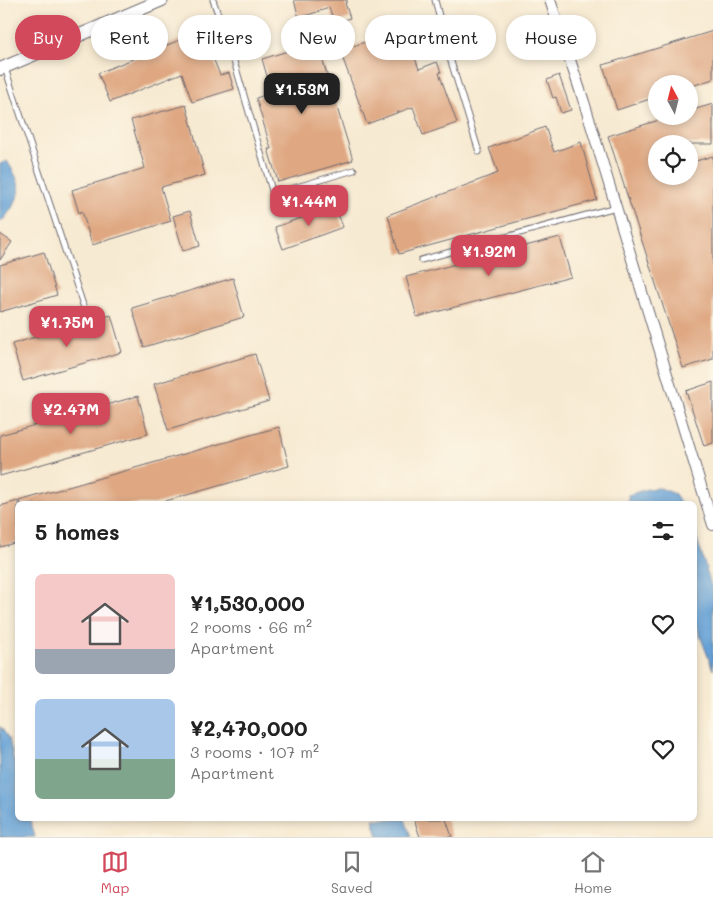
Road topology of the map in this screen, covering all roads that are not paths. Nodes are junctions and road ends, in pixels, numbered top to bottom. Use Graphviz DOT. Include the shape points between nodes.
graph roads {
  1 [pos="162,0"];
  2 [pos="213,0"];
  3 [pos="435,0"];
  4 [pos="550,0"];
  5 [pos="2,68"];
  6 [pos="479,152"];
  7 [pos="354,170"];
  8 [pos="616,207"];
  9 [pos="421,260"];
  10 [pos="84,308"];
  11 [pos="713,524"];
  1 -- 5 [label="street"];
  2 -- 7 [label="lane" via="232,51 273,194"];
  3 -- 6 [label="lane"];
  4 -- 8 [label="street"];
  5 -- 10 [label="lane"];
  8 -- 9 [label="lane"];
  8 -- 11 [label="street"];
}
